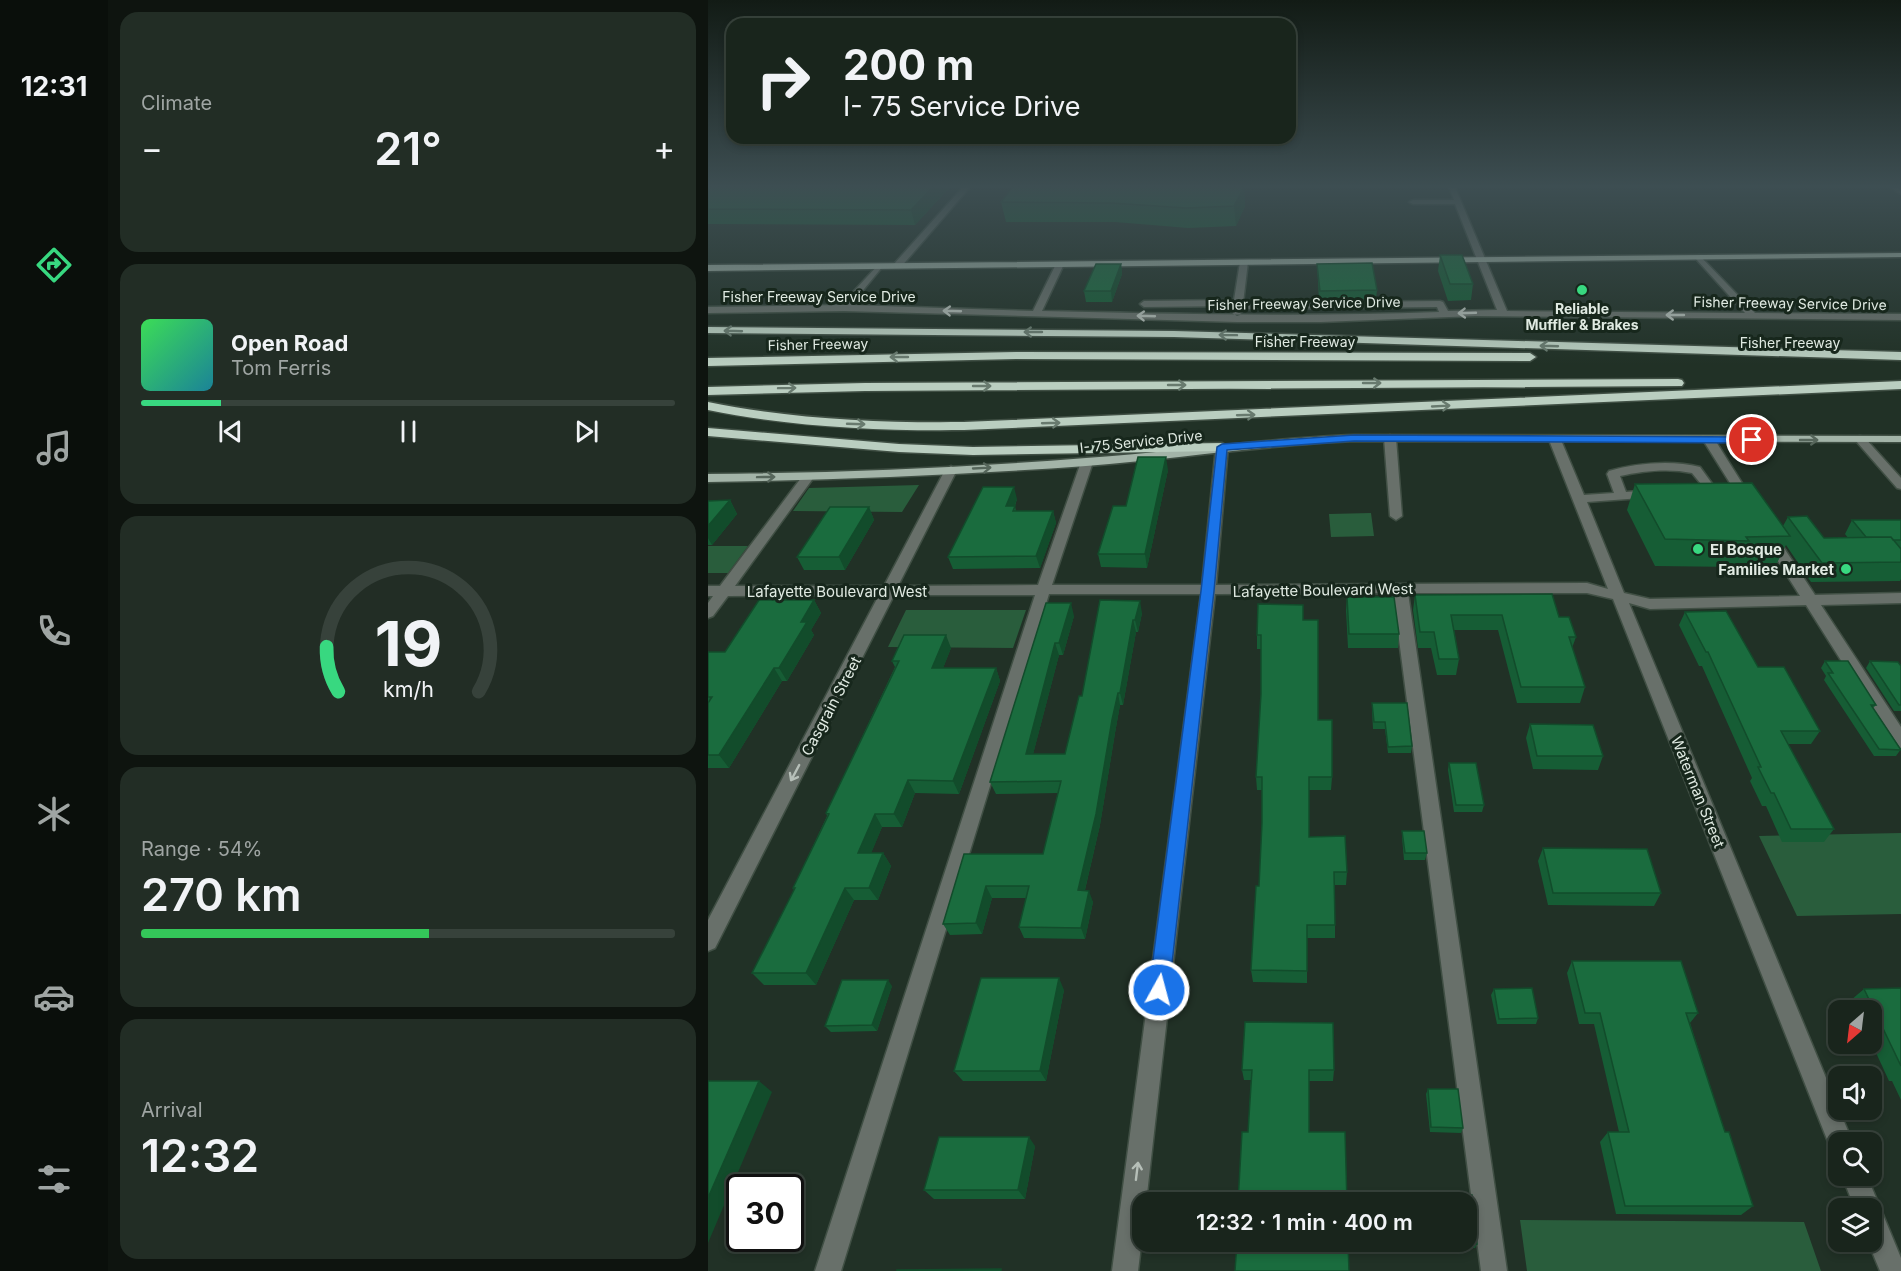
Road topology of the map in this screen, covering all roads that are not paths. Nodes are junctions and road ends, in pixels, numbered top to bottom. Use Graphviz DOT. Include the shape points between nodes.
graph roads {
  1 [pos="914,246"];
  2 [pos="1476,246"];
  3 [pos="1901,255"];
  4 [pos="1699,257"];
  5 [pos="1481,259"];
  6 [pos="1244,262"];
  7 [pos="1060,264"];
  8 [pos="879,266"];
  9 [pos="897,266"];
  10 [pos="708,268"];
  11 [pos="1143,304"];
  12 [pos="1238,304"];
  13 [pos="844,308"];
  14 [pos="708,310"];
  15 [pos="1036,313"];
  16 [pos="1503,313"];
  17 [pos="1445,314"];
  18 [pos="1753,316"];
  19 [pos="1901,317"];
  20 [pos="1237,319"];
  21 [pos="708,330"];
  22 [pos="1901,357"];
  23 [pos="708,362"];
  24 [pos="1901,384"];
  25 [pos="708,391"];
  26 [pos="708,406"];
  27 [pos="708,432"];
  28 [pos="1390,438"];
  29 [pos="1860,439"];
  30 [pos="1901,439"];
  31 [pos="1555,440"];
  32 [pos="1709,440"];
  33 [pos="1222,447"];
  34 [pos="1087,462"];
  35 [pos="951,470"];
  36 [pos="808,477"];
  37 [pos="708,478"];
  38 [pos="1901,484"];
  39 [pos="1621,496"];
  40 [pos="1579,499"];
  41 [pos="1754,511"];
  42 [pos="1396,516"];
  43 [pos="1766,531"];
  44 [pos="1400,589"];
  45 [pos="889,590"];
  46 [pos="1043,590"];
  47 [pos="708,591"];
  48 [pos="724,591"];
  49 [pos="1208,591"];
  50 [pos="1618,596"];
  51 [pos="1901,598"];
  52 [pos="1810,600"];
  53 [pos="708,613"];
  54 [pos="1901,741"];
  55 [pos="708,941"];
  56 [pos="1837,1132"];
  57 [pos="1882,1244"];
  58 [pos="828,1271"];
  59 [pos="1125,1271"];
  60 [pos="1494,1271"];
  61 [pos="1893,1271"];
  1 -- 9 [label="street"];
  2 -- 5 [label="street"];
  3 -- 4 [label="main road"];
  4 -- 5 [label="main road"];
  4 -- 18 [label="street"];
  5 -- 6 [label="main road"];
  5 -- 16 [label="street"];
  6 -- 7 [label="main road"];
  6 -- 12 [label="street"];
  7 -- 9 [label="main road"];
  7 -- 15 [label="street"];
  8 -- 9 [label="main road"];
  8 -- 10 [label="main road"];
  8 -- 13 [label="street"];
  11 -- 12 [label="street"];
  12 -- 17 [label="street" via="1440,304"];
  12 -- 20 [label="street"];
  13 -- 14 [label="street, Fisher Freeway Service Drive"];
  15 -- 13 [label="street, Fisher Freeway Service Drive, one-way"];
  20 -- 15 [label="street, Fisher Freeway Service Drive, one-way"];
  16 -- 17 [label="street, Fisher Freeway Service Drive, one-way"];
  18 -- 16 [label="street, Fisher Freeway Service Drive, one-way"];
  17 -- 20 [label="street, Fisher Freeway Service Drive"];
  18 -- 19 [label="street, Fisher Freeway Service Drive"];
  22 -- 21 [label="highway, one-way" via="1209,334"];
  22 -- 23 [label="highway, Fisher Freeway, one-way" via="895,357"];
  25 -- 24 [label="highway, one-way" via="1434,383"];
  26 -- 24 [label="highway, one-way" via="756,415 853,424 1007,425"];
  27 -- 33 [label="highway" via="973,451"];
  28 -- 31 [label="main road, I- 75 Service Drive"];
  28 -- 33 [label="main road, I- 75 Service Drive"];
  28 -- 42 [label="street"];
  29 -- 30 [label="main road, I- 75 Service Drive"];
  32 -- 29 [label="main road, I- 75 Service Drive, one-way"];
  29 -- 38 [label="street"];
  31 -- 32 [label="main road, I- 75 Service Drive"];
  31 -- 40 [label="street, Waterman Street"];
  32 -- 41 [label="street"];
  33 -- 34 [label="main road, I- 75 Service Drive"];
  33 -- 49 [label="street"];
  35 -- 34 [label="main road, I- 75 Service Drive, one-way"];
  34 -- 46 [label="street"];
  35 -- 36 [label="main road, I- 75 Service Drive"];
  35 -- 45 [label="street, Casgrain Street"];
  37 -- 36 [label="main road, I- 75 Service Drive, one-way"];
  36 -- 48 [label="street"];
  39 -- 39 [label="street" via="1701,491 1707,485 1699,472 1688,468 1617,472 1612,477"];
  39 -- 40 [label="street"];
  40 -- 50 [label="street, Waterman Street"];
  43 -- 52 [label="street"];
  44 -- 49 [label="street, Lafayette Boulevard West"];
  44 -- 50 [label="street, Lafayette Boulevard West" via="1587,588"];
  44 -- 60 [label="street"];
  45 -- 46 [label="street, Lafayette Boulevard West"];
  45 -- 48 [label="street, Lafayette Boulevard West"];
  45 -- 55 [label="street, Casgrain Street, one-way"];
  46 -- 49 [label="street, Lafayette Boulevard West"];
  46 -- 58 [label="street"];
  47 -- 48 [label="street, Lafayette Boulevard West"];
  48 -- 53 [label="street"];
  59 -- 49 [label="street, one-way"];
  50 -- 52 [label="street, Lafayette Boulevard West" via="1650,604"];
  50 -- 56 [label="street, Waterman Street"];
  51 -- 52 [label="street, Lafayette Boulevard West"];
  52 -- 54 [label="street"];
  57 -- 61 [label="street"];
}
